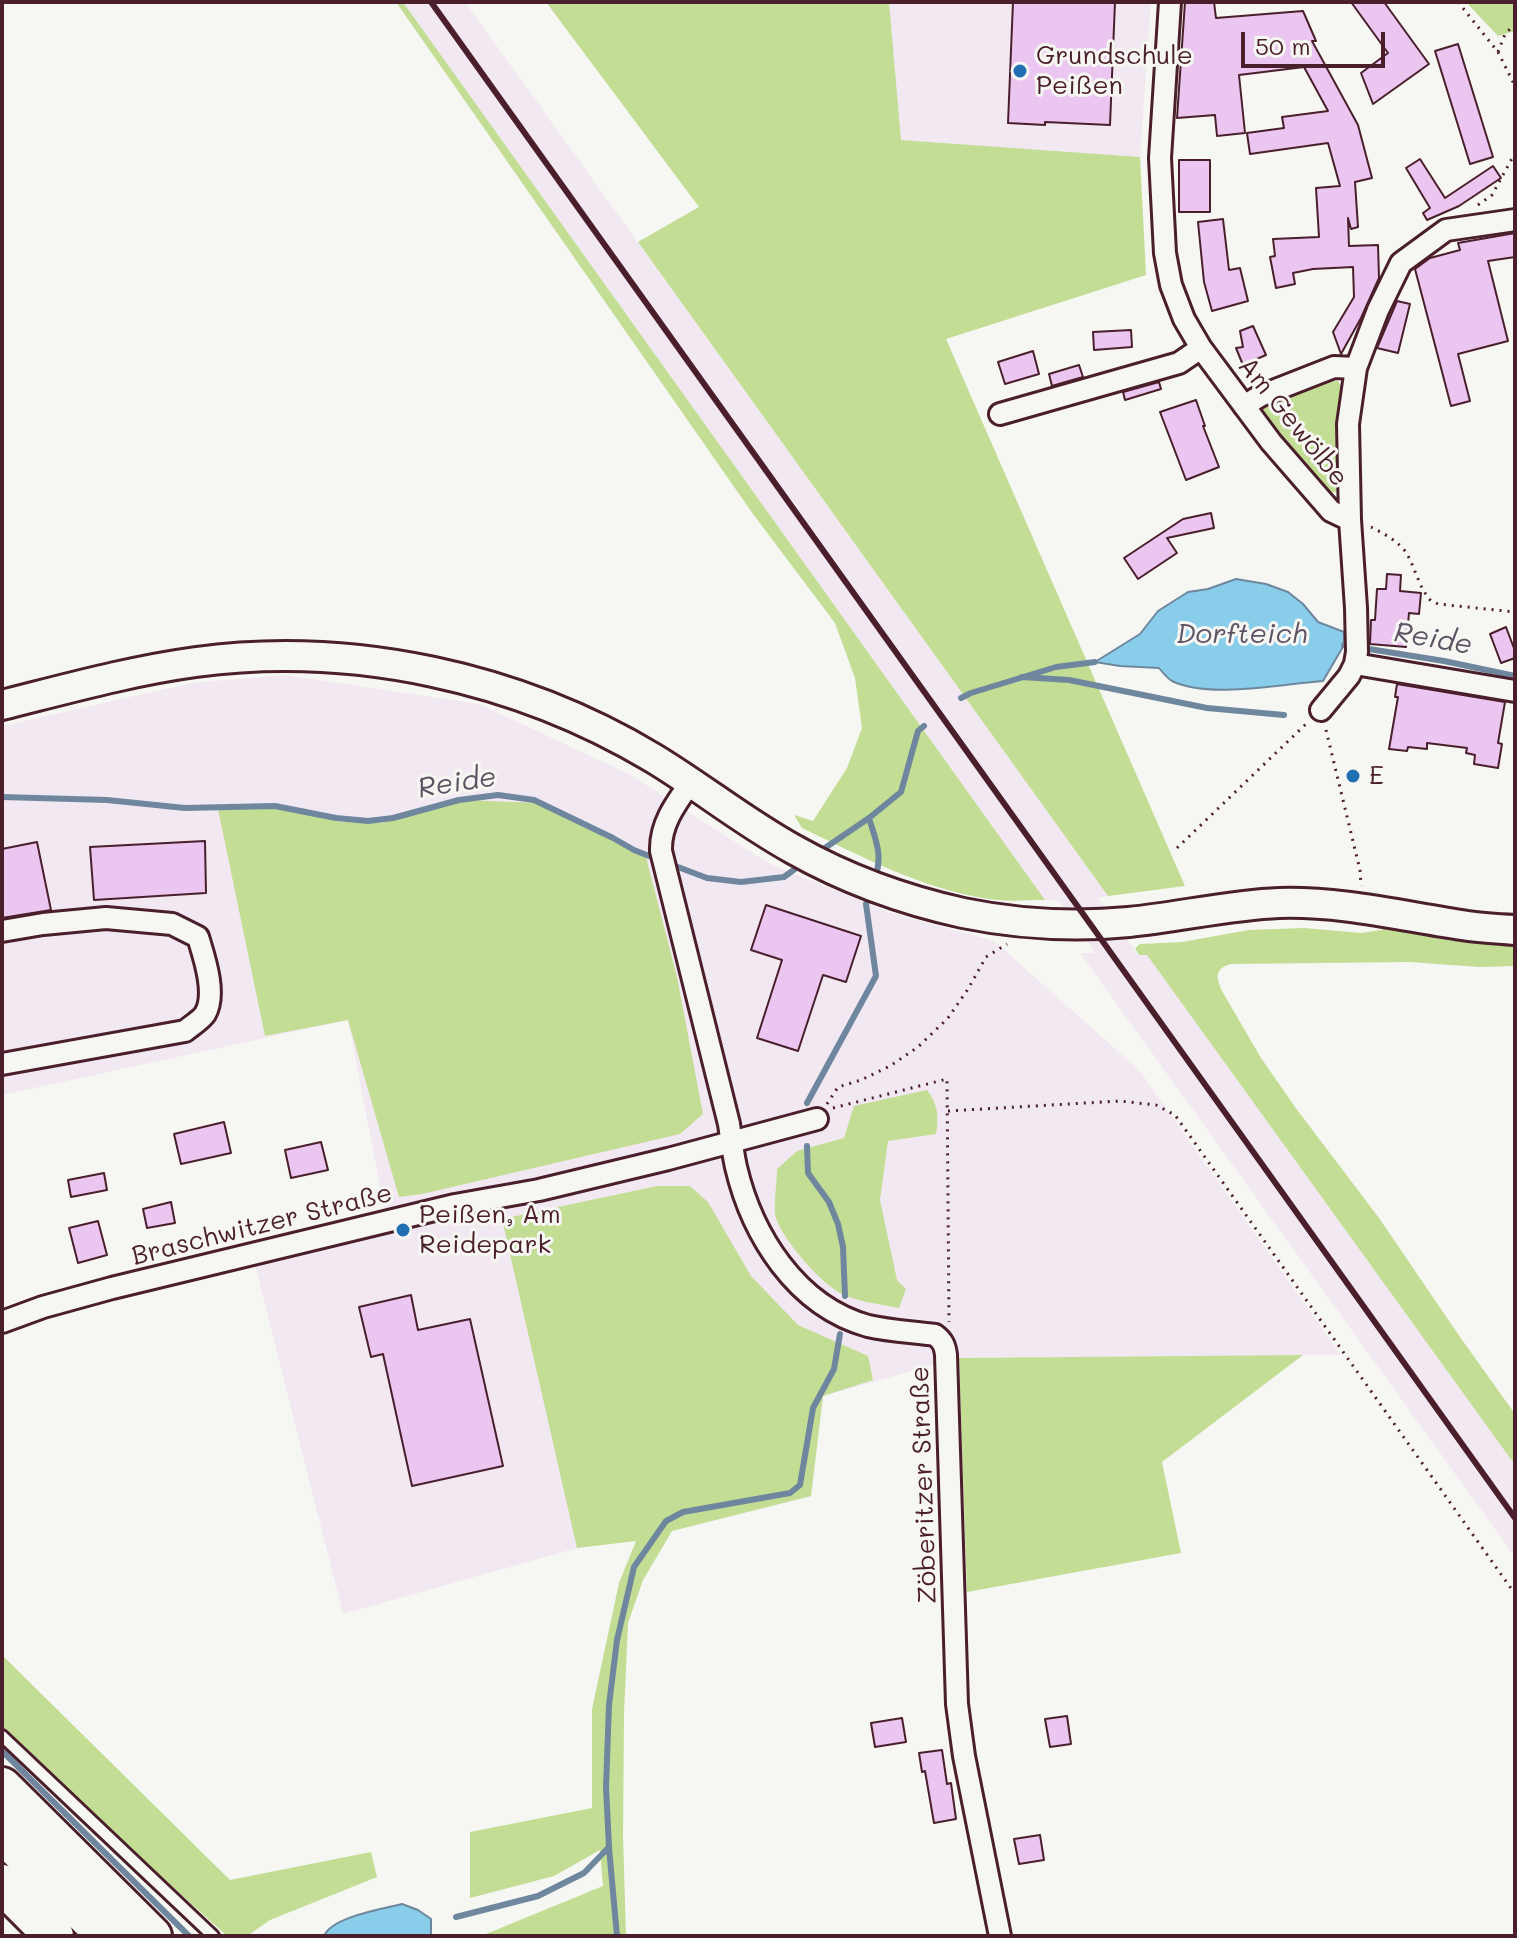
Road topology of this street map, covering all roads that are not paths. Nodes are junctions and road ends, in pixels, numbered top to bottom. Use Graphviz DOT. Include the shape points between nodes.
graph roads {
  1 [pos="1170,2"];
  2 [pos="1515,220"];
  3 [pos="1201,348"];
  4 [pos="1356,368"];
  5 [pos="1244,406"];
  6 [pos="1000,414"];
  7 [pos="1350,520"];
  8 [pos="1357,652"];
  9 [pos="1515,691"];
  10 [pos="2,705"];
  11 [pos="1321,710"];
  12 [pos="691,782"];
  13 [pos="1515,930"];
  14 [pos="2,931"];
  15 [pos="2,1064"];
  16 [pos="817,1119"];
  17 [pos="732,1142"];
  18 [pos="2,1322"];
  19 [pos="2,1736"];
  20 [pos="2,1787"];
  21 [pos="2,1833"];
  22 [pos="2,1884"];
  23 [pos="42,1936"];
  24 [pos="54,1936"];
  25 [pos="107,1936"];
  26 [pos="152,1936"];
  27 [pos="213,1936"];
  28 [pos="1000,1936"];
  1 -- 3 [label="street, Am Gewölbe" via="1160,158 1165,253 1171,285"];
  2 -- 4 [label="street" via="1446,230 1401,263"];
  3 -- 5 [label="street, Am Gewölbe"];
  3 -- 6 [label="street, Am Gewölbe" via="1179,363"];
  4 -- 5 [label="street" via="1334,367"];
  4 -- 7 [label="street" via="1348,424"];
  5 -- 7 [label="street, Am Gewölbe" via="1331,511"];
  7 -- 8 [label="street, Am Gewölbe"];
  8 -- 9 [label="street"];
  8 -- 11 [label="street" via="1349,676"];
  10 -- 12 [label="main road" via="128,674 242,657 387,664 466,680 554,709 625,742"];
  12 -- 13 [label="main road" via="818,863 880,889 964,913 1058,924 1130,922 1282,903 1360,908"];
  12 -- 17 [label="street, Zöberitzer Straße" via="670,814 661,851"];
  14 -- 15 [label="street" via="106,918 172,924 198,937 210,993 205,1014 185,1031"];
  16 -- 17 [label="street, Braschwitzer Straße"];
  17 -- 18 [label="street, Braschwitzer Straße" via="112,1288"];
  17 -- 28 [label="street, Zöberitzer Straße" via="759,1232 809,1294 866,1325 942,1340 957,1704"];
  19 -- 27 [label="lane"];
  20 -- 26 [label="highway"];
  21 -- 25 [label="highway"];
  22 -- 23 [label="highway"];
  22 -- 24 [label="highway"];
}
